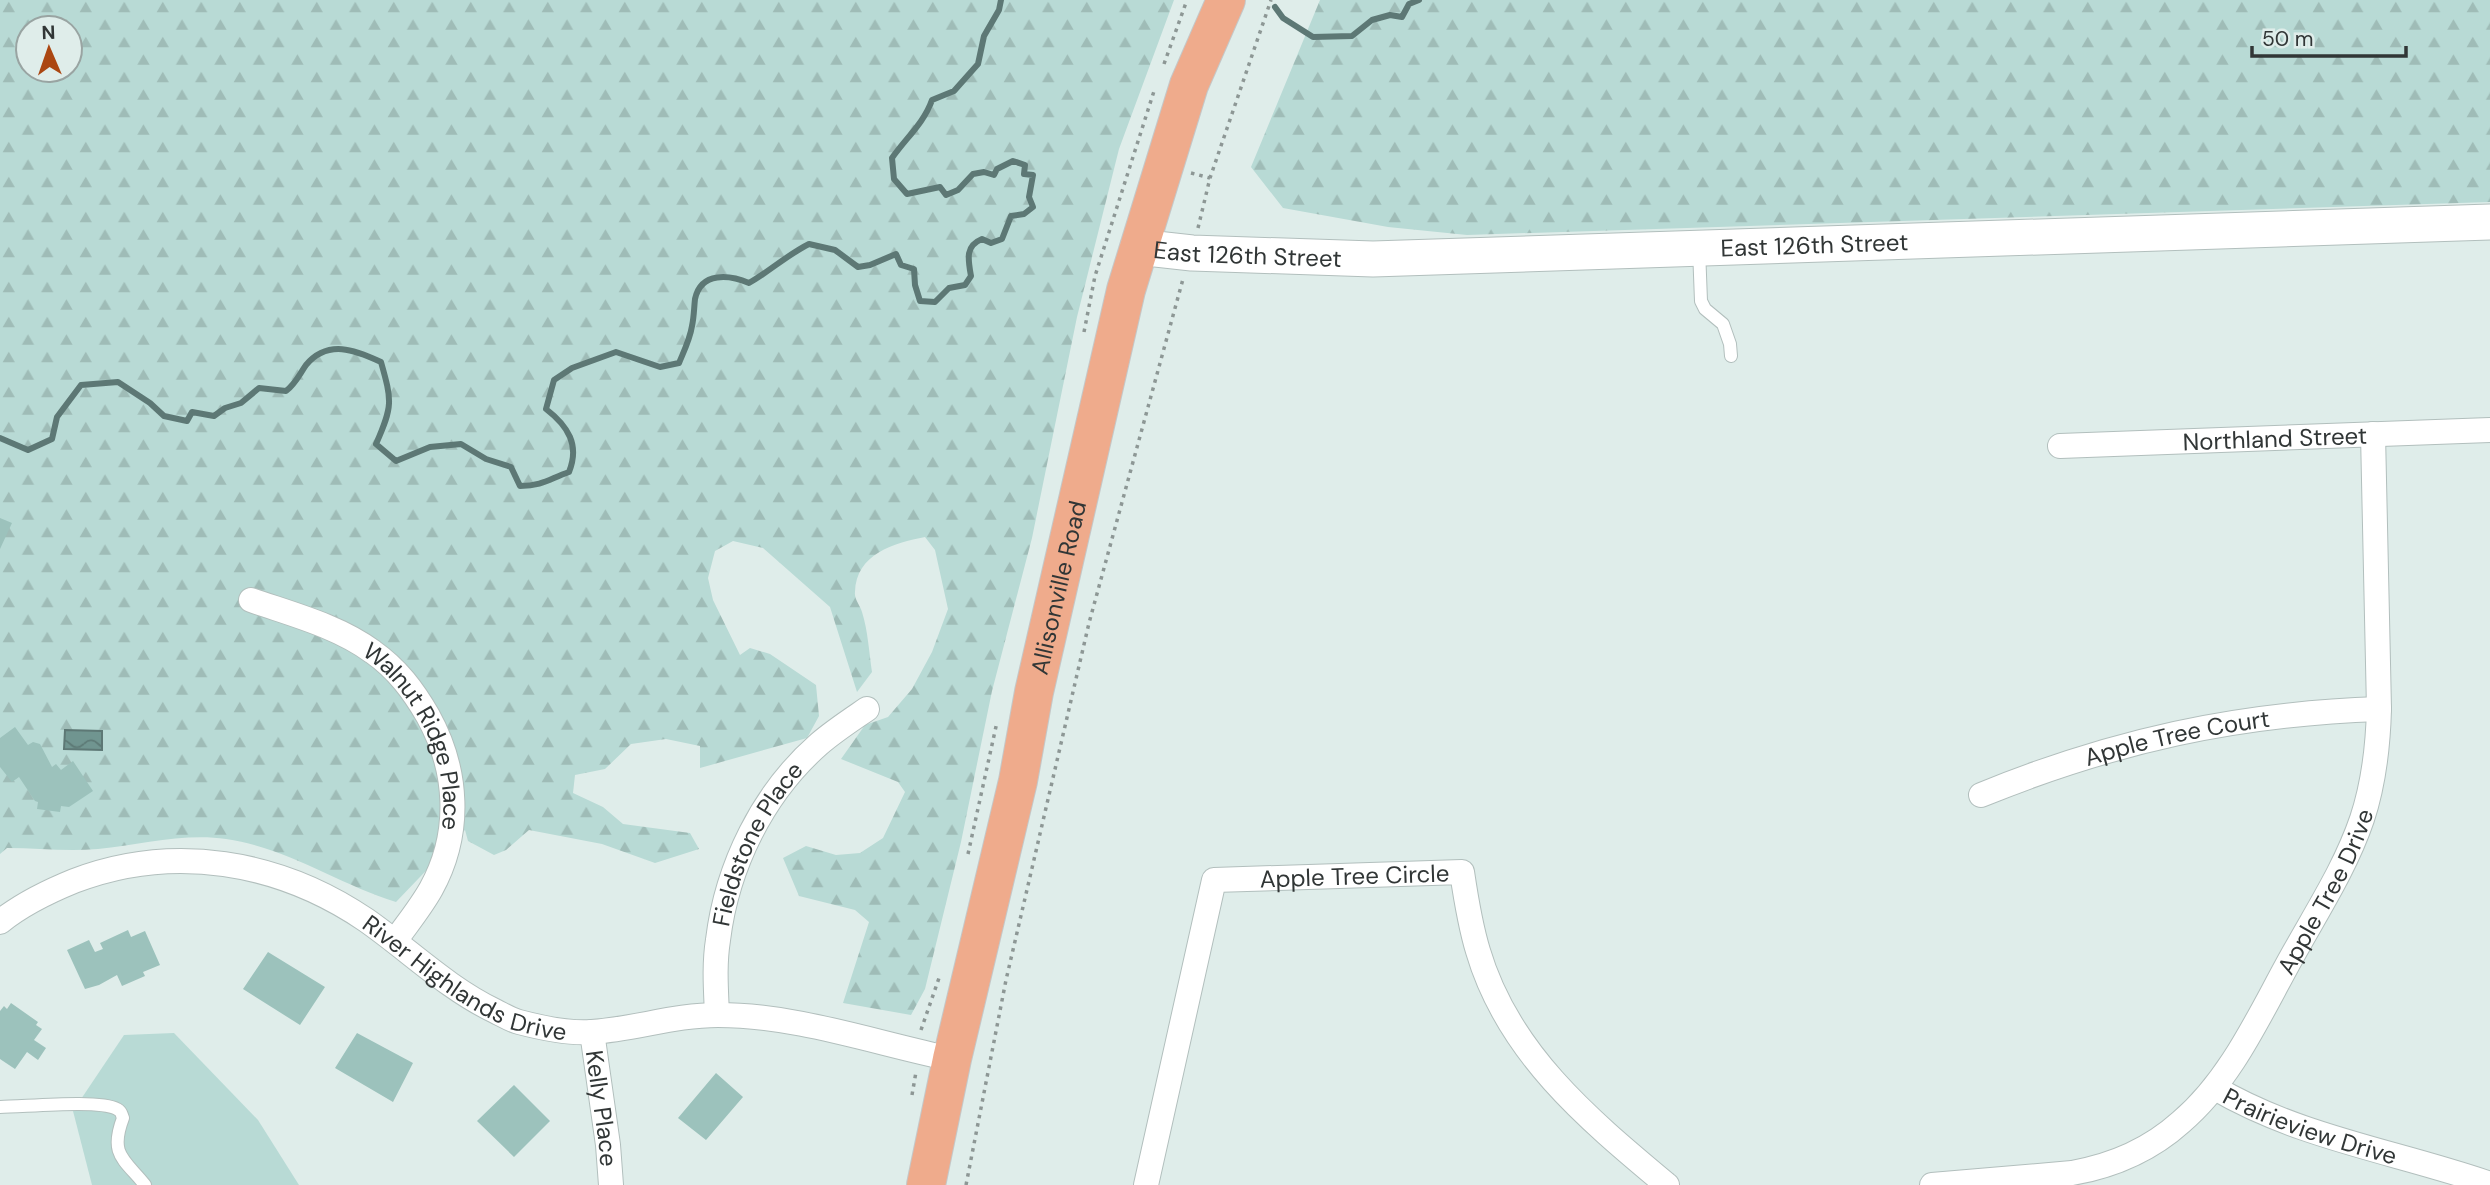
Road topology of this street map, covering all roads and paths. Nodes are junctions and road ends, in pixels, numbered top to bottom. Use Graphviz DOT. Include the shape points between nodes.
graph roads {
  1 [pos="1226,0"];
  2 [pos="1271,0"];
  3 [pos="1210,178"];
  4 [pos="2490,222"];
  5 [pos="1138,247"];
  6 [pos="1699,248"];
  7 [pos="1174,307"];
  8 [pos="1731,356"];
  9 [pos="2490,430"];
  10 [pos="2373,434"];
  11 [pos="2060,446"];
  12 [pos="251,600"];
  13 [pos="867,709"];
  14 [pos="2379,709"];
  15 [pos="1981,795"];
  16 [pos="4,910"];
  17 [pos="395,941"];
  18 [pos="717,1015"];
  19 [pos="592,1032"];
  20 [pos="952,1059"];
  21 [pos="2215,1088"];
  22 [pos="0,1107"];
  23 [pos="1999,1183"];
  24 [pos="2490,1184"];
  25 [pos="145,1185"];
  26 [pos="611,1185"];
  27 [pos="926,1185"];
  28 [pos="966,1185"];
  29 [pos="1146,1185"];
  30 [pos="1667,1185"];
  31 [pos="1932,1185"];
  1 -- 5 [label="main road, Allisonville Road" via="1189,85"];
  2 -- 3 [label="path"];
  4 -- 6 [label="main road, East 126th Street"];
  5 -- 6 [label="main road, East 126th Street" via="1373,260"];
  5 -- 20 [label="main road, Allisonville Road"];
  6 -- 8 [label="lane" via="1701,301 1723,324"];
  7 -- 28 [label="path" via="1088,623 1009,967"];
  9 -- 10 [label="street, Northland Street"];
  10 -- 11 [label="street, Northland Street"];
  10 -- 14 [label="street, Apple Tree Drive"];
  12 -- 17 [label="street, Walnut Ridge Place" via="372,650 398,672 439,737 449,768 453,822 432,888"];
  13 -- 18 [label="street, Fieldstone Place" via="819,744 789,774 746,841 718,939"];
  14 -- 15 [label="street, Apple Tree Court" via="2266,717 2164,735 2061,764"];
  14 -- 21 [label="street, Apple Tree Drive" via="2374,774 2353,844"];
  16 -- 17 [label="street, River Highlands Drive" via="113,868 145,862 219,862 272,874 320,892"];
  17 -- 19 [label="street, River Highlands Drive" via="477,1002 516,1022"];
  18 -- 19 [label="street, River Highlands Drive"];
  18 -- 20 [label="street, River Highlands Drive" via="783,1021"];
  19 -- 26 [label="street, Kelly Place"];
  20 -- 27 [label="main road, Allisonville Road"];
  21 -- 23 [label="street, Apple Tree Drive" via="2168,1133 2121,1159 2072,1173"];
  21 -- 24 [label="street, Prairieview Drive" via="2291,1125"];
  22 -- 25 [label="lane" via="117,1109 123,1118 118,1153"];
  23 -- 31 [label="street, Apple Tree Drive"];
  29 -- 30 [label="street, Apple Tree Circle" via="1214,880 1462,872 1478,954 1514,1032 1550,1080 1584,1114"];
}
